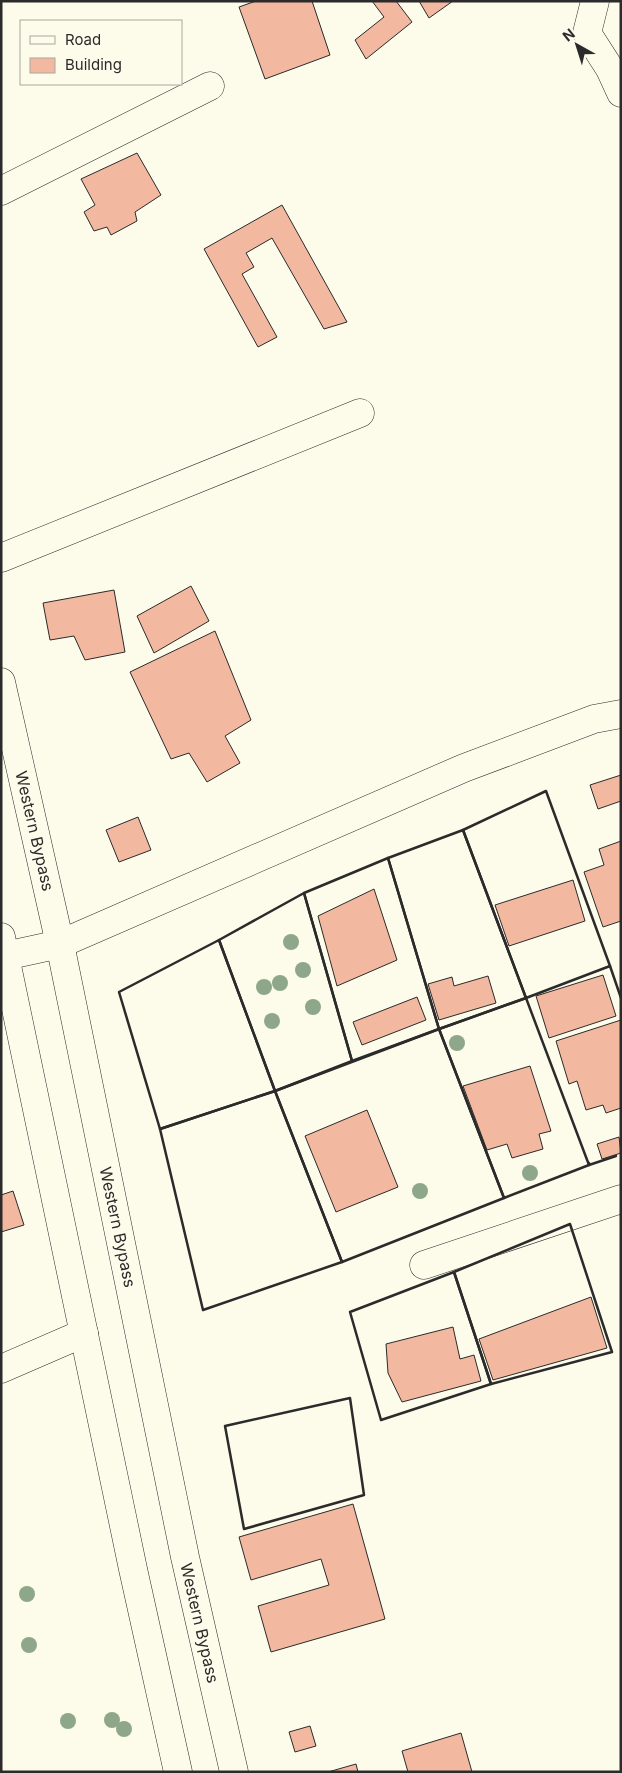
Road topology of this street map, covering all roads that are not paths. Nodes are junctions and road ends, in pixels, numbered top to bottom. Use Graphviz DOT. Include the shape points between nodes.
graph roads {
  1 [pos="595,1"];
  2 [pos="210,86"];
  3 [pos="621,93"];
  4 [pos="1,190"];
  5 [pos="360,413"];
  6 [pos="1,558"];
  7 [pos="1,682"];
  8 [pos="621,714"];
  9 [pos="60,944"];
  10 [pos="3,946"];
  11 [pos="621,1199"];
  12 [pos="424,1265"];
  13 [pos="84,1333"];
  14 [pos="1,1369"];
  15 [pos="178,1772"];
  16 [pos="234,1772"];
  1 -- 3 [label="main road" via="587,33"];
  2 -- 4 [label="main road"];
  5 -- 6 [label="main road"];
  7 -- 9 [label="main road, Western Bypass"];
  8 -- 9 [label="main road" via="594,719 464,768"];
  9 -- 10 [label="main road"];
  9 -- 16 [label="main road, Western Bypass" via="185,1557"];
  10 -- 13 [label="main road"];
  11 -- 12 [label="main road"];
  13 -- 14 [label="main road"];
  13 -- 15 [label="main road"];
}
